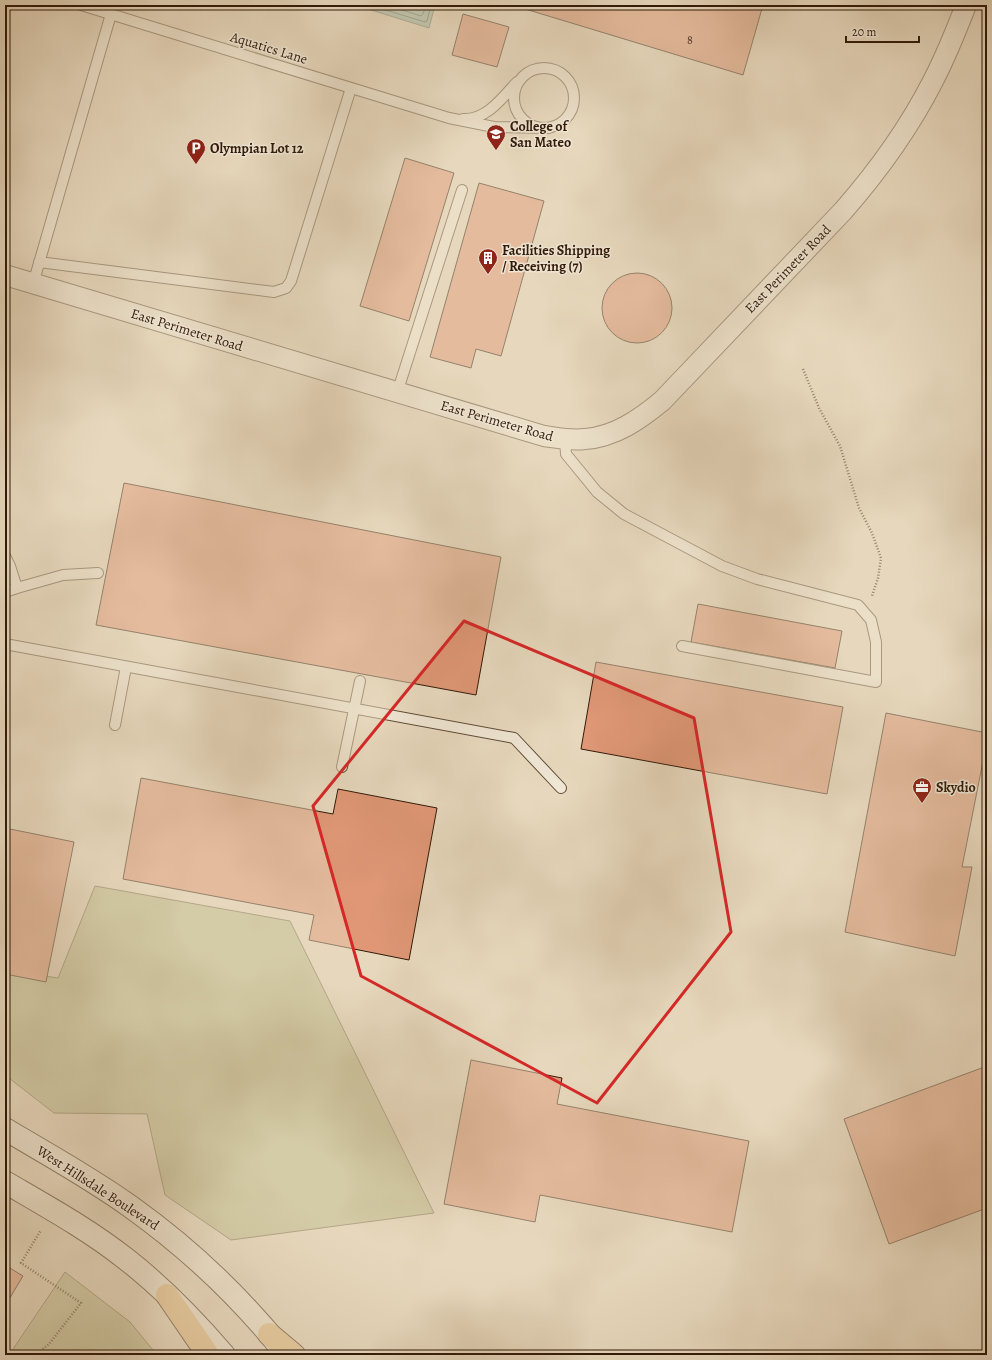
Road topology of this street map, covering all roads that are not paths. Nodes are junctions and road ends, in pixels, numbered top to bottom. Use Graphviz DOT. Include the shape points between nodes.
graph roads {
  1 [pos="81,5"];
  2 [pos="966,5"];
  3 [pos="111,14"];
  4 [pos="522,78"];
  5 [pos="351,88"];
  6 [pos="449,118"];
  7 [pos="549,128"];
  8 [pos="462,190"];
  9 [pos="39,262"];
  10 [pos="5,275"];
  11 [pos="33,284"];
  12 [pos="397,393"];
  13 [pos="565,440"];
  14 [pos="5,556"];
  15 [pos="98,573"];
  16 [pos="16,588"];
  17 [pos="5,592"];
  18 [pos="5,644"];
  19 [pos="682,646"];
  20 [pos="126,667"];
  21 [pos="360,681"];
  22 [pos="354,710"];
  23 [pos="115,725"];
  24 [pos="342,767"];
  25 [pos="561,788"];
  26 [pos="5,1129"];
  27 [pos="5,1182"];
  28 [pos="167,1295"];
  29 [pos="269,1334"];
  30 [pos="208,1355"];
  31 [pos="224,1355"];
  32 [pos="287,1355"];
  33 [pos="294,1355"];
  1 -- 3 [label="lane, Aquatics Lane"];
  2 -- 13 [label="street, East Perimeter Road" via="934,80 913,117 869,181 843,211 662,402 644,416 608,434 585,440"];
  3 -- 5 [label="lane, Aquatics Lane"];
  3 -- 9 [label="lane"];
  4 -- 6 [label="lane, Aquatics Lane" via="483,114 471,119"];
  4 -- 7 [label="lane" via="516,86 514,97 520,116 528,124 538,128"];
  4 -- 7 [label="lane, Aquatics Lane" via="534,69 550,68 560,71 568,78 575,98 573,109 568,118 559,125"];
  5 -- 6 [label="lane, Aquatics Lane"];
  5 -- 9 [label="lane" via="291,281 286,288 274,292"];
  6 -- 7 [label="lane, Aquatics Lane" via="494,127"];
  8 -- 12 [label="lane"];
  9 -- 11 [label="lane"];
  10 -- 11 [label="street, East Perimeter Road"];
  11 -- 12 [label="street, East Perimeter Road"];
  12 -- 13 [label="street, East Perimeter Road"];
  13 -- 19 [label="lane" via="566,454 597,492 624,514 722,566 750,577 858,604 871,620 876,642 876,682"];
  14 -- 16 [label="lane"];
  15 -- 16 [label="lane" via="63,575"];
  16 -- 17 [label="lane"];
  18 -- 20 [label="lane"];
  20 -- 22 [label="lane"];
  20 -- 23 [label="lane"];
  21 -- 22 [label="lane"];
  22 -- 24 [label="lane"];
  22 -- 25 [label="lane" via="514,738"];
  26 -- 29 [label="main road, West Hillsdale Boulevard" via="108,1192 152,1223 213,1275"];
  27 -- 28 [label="main road" via="105,1244"];
  28 -- 30 [label="highway"];
  28 -- 31 [label="main road"];
  29 -- 32 [label="main road, West Hillsdale Boulevard"];
  29 -- 33 [label="highway"];
}
